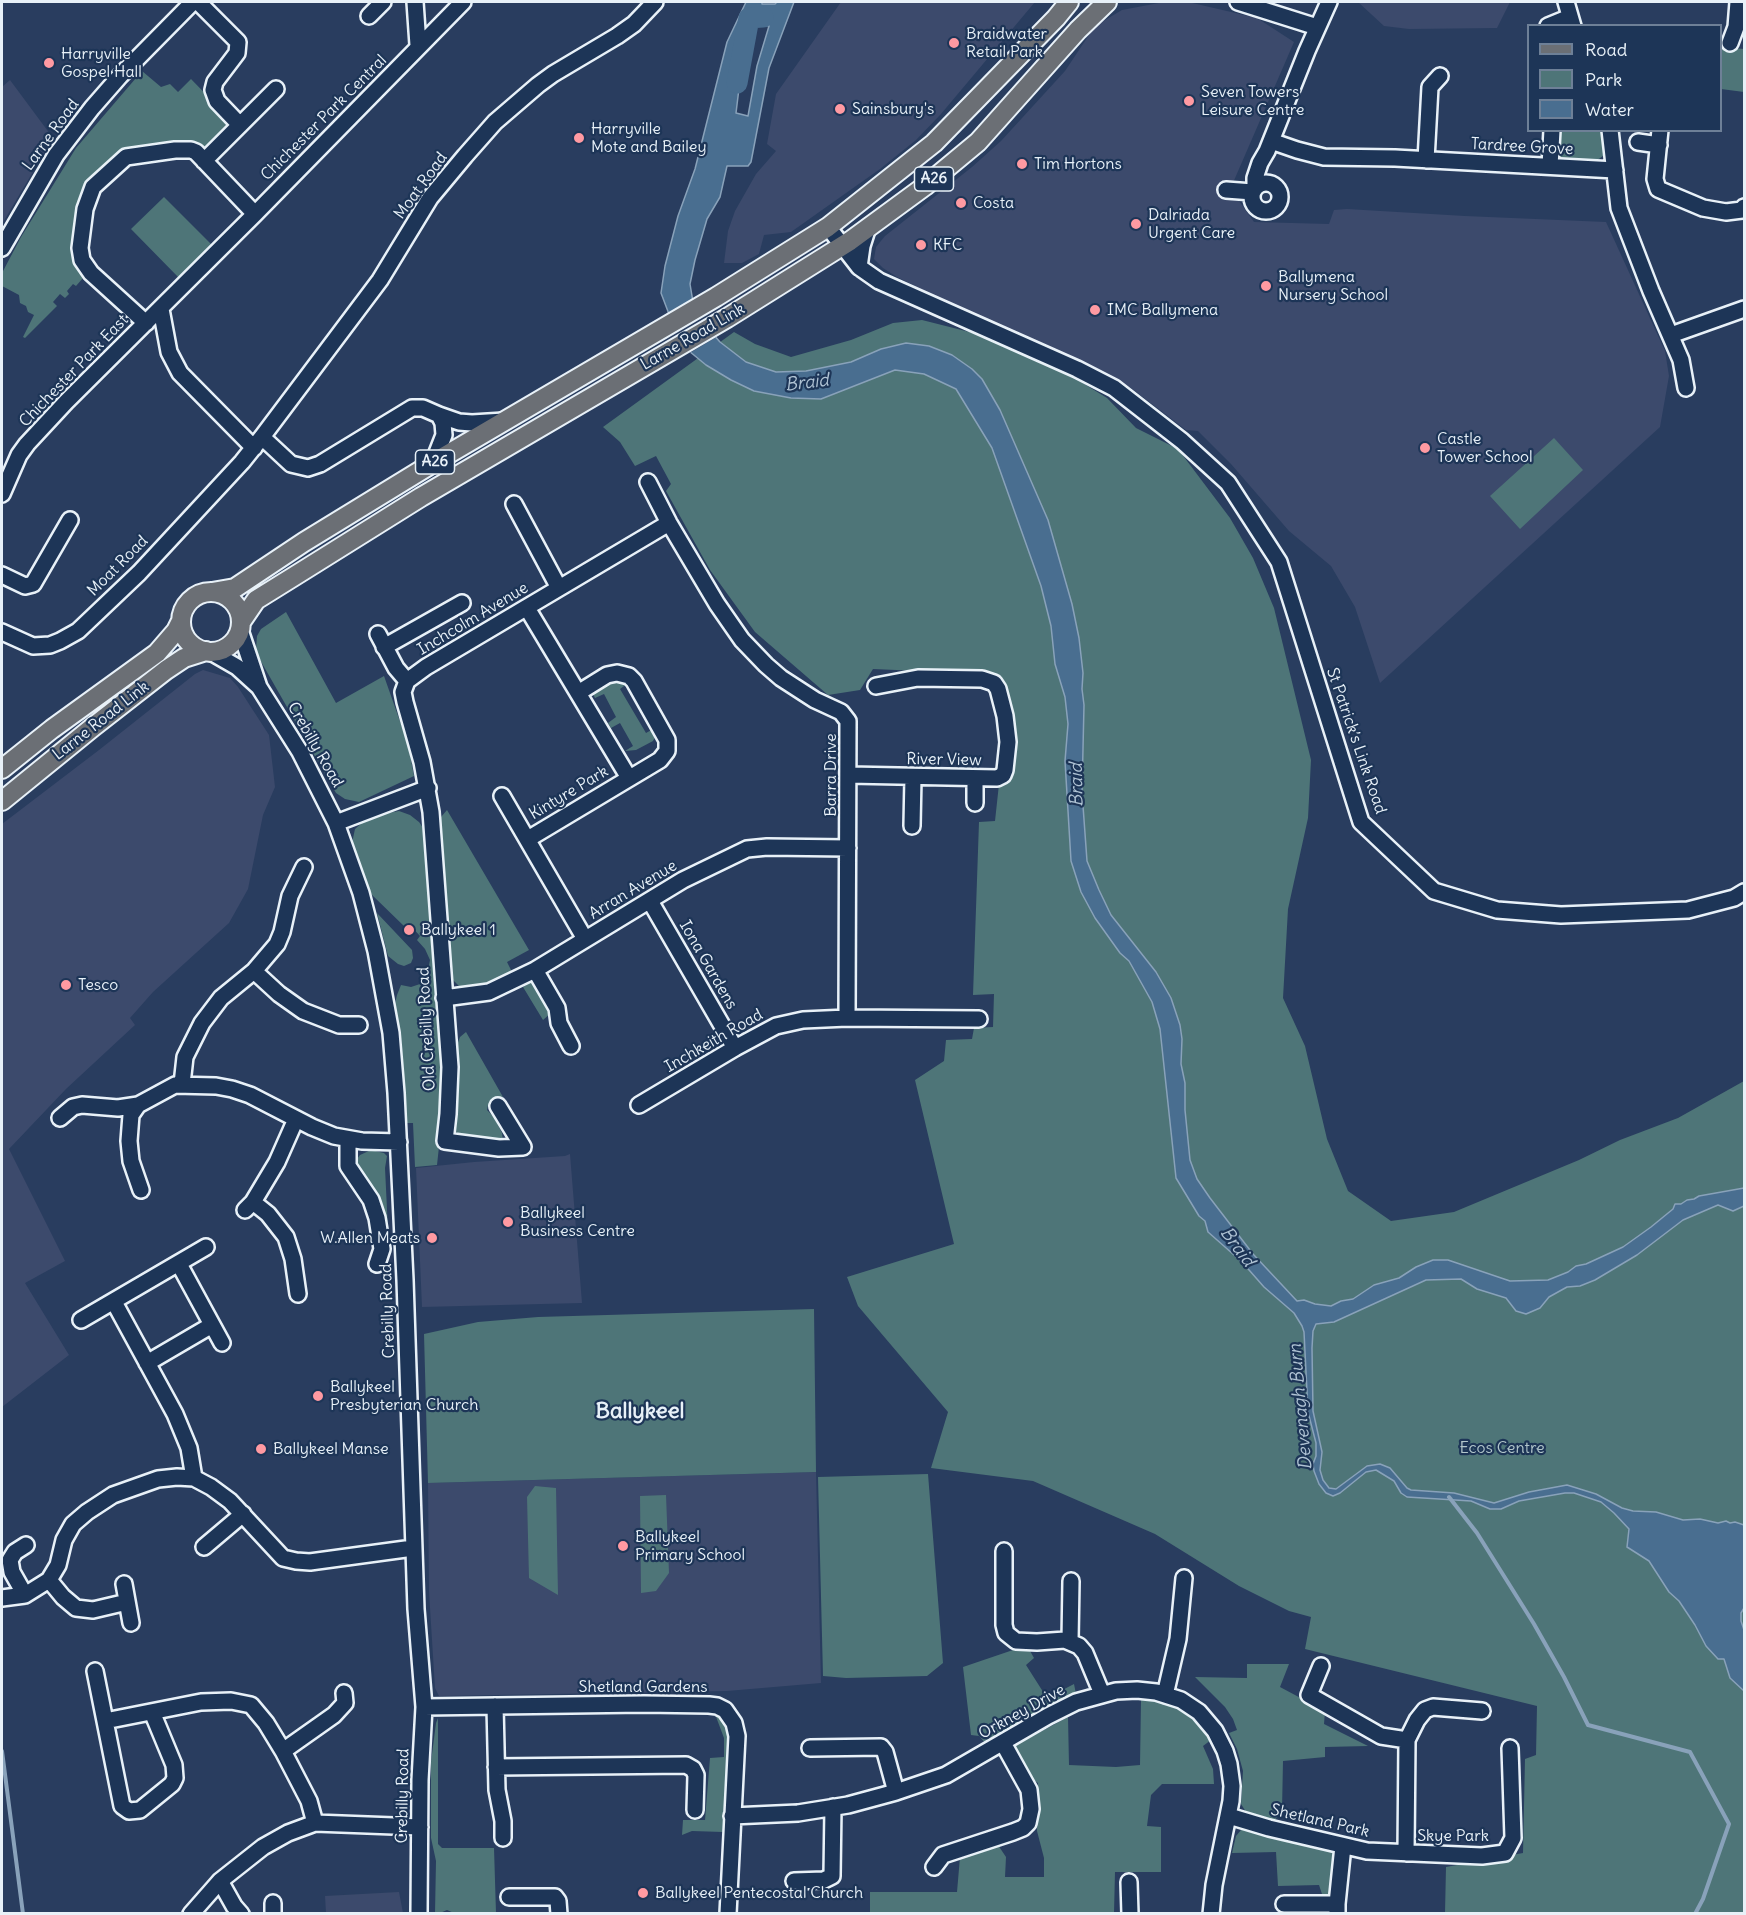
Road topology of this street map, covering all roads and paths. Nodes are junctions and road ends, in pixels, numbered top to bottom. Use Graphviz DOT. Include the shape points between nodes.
graph roads {
  1 [pos="195,2"];
  2 [pos="383,2"];
  3 [pos="415,2"];
  4 [pos="462,2"];
  5 [pos="655,2"];
  6 [pos="1069,2"];
  7 [pos="1107,2"];
  8 [pos="1238,2"];
  9 [pos="1329,2"];
  10 [pos="1566,2"];
  11 [pos="1738,2"];
  12 [pos="369,16"];
  13 [pos="1571,21"];
  14 [pos="1317,27"];
  15 [pos="1732,42"];
  16 [pos="418,45"];
  17 [pos="1440,76"];
  18 [pos="276,89"];
  19 [pos="240,125"];
  20 [pos="1552,132"];
  21 [pos="1610,132"];
  22 [pos="1659,138"];
  23 [pos="1638,142"];
  24 [pos="1269,146"];
  25 [pos="1426,160"];
  26 [pos="204,161"];
  27 [pos="1550,166"];
  28 [pos="1615,170"];
  29 [pos="1275,186"];
  30 [pos="1226,190"];
  31 [pos="1254,190"];
  32 [pos="1744,207"];
  33 [pos="255,214"];
  34 [pos="828,227"];
  35 [pos="868,227"];
  36 [pos="842,246"];
  37 [pos="2,248"];
  38 [pos="859,267"];
  39 [pos="161,309"];
  40 [pos="1744,309"];
  41 [pos="146,323"];
  42 [pos="1671,334"];
  43 [pos="1686,388"];
  44 [pos="439,416"];
  45 [pos="504,421"];
  46 [pos="258,442"];
  47 [pos="433,463"];
  48 [pos="648,482"];
  49 [pos="2,494"];
  50 [pos="514,504"];
  51 [pos="70,520"];
  52 [pos="669,523"];
  53 [pos="2,575"];
  54 [pos="559,588"];
  55 [pos="212,592"];
  56 [pos="462,603"];
  57 [pos="527,608"];
  58 [pos="181,621"];
  59 [pos="240,626"];
  60 [pos="2,632"];
  61 [pos="208,651"];
  62 [pos="407,681"];
  63 [pos="876,686"];
  64 [pos="260,687"];
  65 [pos="578,693"];
  66 [pos="2,769"];
  67 [pos="849,775"];
  68 [pos="913,777"];
  69 [pos="629,778"];
  70 [pos="975,778"];
  71 [pos="428,788"];
  72 [pos="502,796"];
  73 [pos="2,801"];
  74 [pos="975,803"];
  75 [pos="336,823"];
  76 [pos="912,826"];
  77 [pos="528,839"];
  78 [pos="848,848"];
  79 [pos="304,867"];
  80 [pos="1744,892"];
  81 [pos="650,901"];
  82 [pos="585,939"];
  83 [pos="535,970"];
  84 [pos="254,971"];
  85 [pos="444,998"];
  86 [pos="847,1018"];
  87 [pos="979,1019"];
  88 [pos="359,1025"];
  89 [pos="571,1046"];
  90 [pos="735,1048"];
  91 [pos="182,1084"];
  92 [pos="138,1105"];
  93 [pos="639,1105"];
  94 [pos="498,1106"];
  95 [pos="60,1119"];
  96 [pos="296,1119"];
  97 [pos="348,1140"];
  98 [pos="399,1142"];
  99 [pos="141,1190"];
  100 [pos="206,1247"];
  101 [pos="178,1264"];
  102 [pos="377,1264"];
  103 [pos="298,1294"];
  104 [pos="114,1302"];
  105 [pos="81,1320"];
  106 [pos="212,1325"];
  107 [pos="222,1343"];
  108 [pos="147,1363"];
  109 [pos="194,1478"];
  110 [pos="243,1514"];
  111 [pos="27,1545"];
  112 [pos="204,1547"];
  113 [pos="413,1548"];
  114 [pos="1004,1551"];
  115 [pos="1184,1578"];
  116 [pos="49,1580"];
  117 [pos="1071,1581"];
  118 [pos="124,1584"];
  119 [pos="25,1595"];
  120 [pos="2,1598"];
  121 [pos="127,1602"];
  122 [pos="131,1623"];
  123 [pos="1070,1641"];
  124 [pos="1321,1666"];
  125 [pos="95,1671"];
  126 [pos="344,1693"];
  127 [pos="1102,1694"];
  128 [pos="1165,1695"];
  129 [pos="495,1706"];
  130 [pos="424,1707"];
  131 [pos="1482,1711"];
  132 [pos="152,1712"];
  133 [pos="105,1722"];
  134 [pos="1407,1740"];
  135 [pos="1003,1743"];
  136 [pos="810,1748"];
  137 [pos="1510,1748"];
  138 [pos="283,1751"];
  139 [pos="496,1767"];
  140 [pos="896,1792"];
  141 [pos="834,1808"];
  142 [pos="695,1810"];
  143 [pos="732,1816"];
  144 [pos="1228,1816"];
  145 [pos="315,1823"];
  146 [pos="420,1827"];
  147 [pos="503,1838"];
  148 [pos="1343,1846"];
  149 [pos="1406,1853"];
  150 [pos="934,1867"];
  151 [pos="220,1881"];
  152 [pos="794,1881"];
  153 [pos="1129,1882"];
  154 [pos="509,1897"];
  155 [pos="1284,1904"];
  156 [pos="1337,1909"];
  157 [pos="191,1914"];
  158 [pos="241,1914"];
  159 [pos="419,1914"];
  160 [pos="559,1914"];
  161 [pos="728,1914"];
  162 [pos="1130,1914"];
  163 [pos="1210,1914"];
  1 -- 19 [label="street, Larne Road" via="238,42 237,53 215,82 213,92"];
  1 -- 37 [label="street, Larne Road" via="92,108 56,155"];
  2 -- 12 [label="street"];
  3 -- 16 [label="street"];
  4 -- 16 [label="street, Chichester Park Central"];
  5 -- 46 [label="street, Moat Road" via="634,24 553,74 495,122 430,198 380,280"];
  6 -- 34 [label="main road, Larne Road Link / A26" via="934,142"];
  7 -- 35 [label="main road, Larne Road Link / A26" via="978,142"];
  8 -- 14 [label="street"];
  9 -- 14 [label="street"];
  10 -- 13 [label="street"];
  11 -- 15 [label="street"];
  14 -- 24 [label="street"];
  16 -- 33 [label="street, Chichester Park Central"];
  17 -- 25 [label="street" via="1430,87"];
  18 -- 19 [label="street"];
  19 -- 26 [label="street"];
  20 -- 27 [label="street"];
  21 -- 28 [label="street"];
  22 -- 23 [label="street"];
  22 -- 32 [label="street" via="1655,179 1658,189 1703,208 1726,212"];
  24 -- 25 [label="street, Tardree Grove" via="1324,157"];
  24 -- 29 [label="street" via="1269,172"];
  24 -- 31 [label="street"];
  25 -- 27 [label="street, Tardree Grove"];
  26 -- 33 [label="street"];
  26 -- 41 [label="street" via="193,151 182,149 126,157 93,187 88,198 80,246 83,261"];
  27 -- 28 [label="street, Tardree Grove"];
  28 -- 42 [label="street" via="1619,208"];
  29 -- 31 [label="street" via="1267,183"];
  29 -- 31 [label="street" via="1280,194 1278,203 1267,211 1252,201"];
  30 -- 31 [label="street"];
  33 -- 39 [label="street, Chichester Park Central"];
  34 -- 36 [label="street, St Patrick’s Link Road"];
  34 -- 45 [label="main road, Larne Road Link / A26"];
  35 -- 36 [label="main road, Larne Road Link / A26"];
  35 -- 38 [label="street"];
  36 -- 38 [label="street, St Patrick’s Link Road"];
  36 -- 59 [label="main road, Larne Road Link / A26" via="256,600"];
  38 -- 80 [label="street, St Patrick’s Link Road" via="879,281 1114,388 1228,483 1279,562 1361,822 1434,891 1497,910 1561,915 1688,910"];
  39 -- 41 [label="street, Chichester Park East"];
  39 -- 46 [label="street" via="169,352 180,373"];
  40 -- 42 [label="street"];
  41 -- 49 [label="street, Chichester Park East" via="27,444"];
  42 -- 43 [label="street"];
  44 -- 45 [label="street" via="472,423"];
  44 -- 46 [label="street" via="422,408 409,409 312,467 291,464"];
  44 -- 47 [label="street" via="444,435"];
  45 -- 47 [label="main road, Larne Road Link / A26"];
  46 -- 60 [label="street, Moat Road" via="139,573 78,631 60,642 40,646"];
  47 -- 55 [label="main road, Larne Road Link / A26" via="235,588"];
  48 -- 52 [label="street, Barra Drive"];
  50 -- 54 [label="street"];
  51 -- 53 [label="street" via="33,584 25,586"];
  52 -- 54 [label="street, Inchcolm Avenue"];
  52 -- 67 [label="street, Barra Drive" via="717,604 747,644 781,678 846,717"];
  54 -- 57 [label="street, Inchcolm Avenue"];
  55 -- 58 [label="main road, A26" via="187,603"];
  55 -- 59 [label="main road" via="229,598 240,613"];
  56 -- 62 [label="street" via="381,640"];
  57 -- 62 [label="street, Inchcolm Avenue"];
  57 -- 65 [label="street, Kintyre Park"];
  58 -- 61 [label="main road" via="186,639"];
  58 -- 66 [label="main road, Larne Road Link / A26" via="157,653"];
  59 -- 61 [label="main road, A26" via="231,644 219,651"];
  59 -- 64 [label="street, Crebilly Road"];
  61 -- 64 [label="street, Crebilly Road" via="237,667"];
  61 -- 73 [label="main road, Larne Road Link / A26" via="184,658 166,670"];
  62 -- 71 [label="street" via="403,692"];
  63 -- 70 [label="street, River View" via="918,678 982,679 994,683 1006,724 1006,766 1001,777"];
  64 -- 75 [label="street, Crebilly Road" via="300,752"];
  65 -- 69 [label="street, Kintyre Park"];
  65 -- 69 [label="street, Kintyre Park" via="615,673 626,674 634,681 668,746 665,756"];
  67 -- 68 [label="street, River View"];
  67 -- 78 [label="street, Barra Drive"];
  68 -- 70 [label="street, River View"];
  68 -- 76 [label="street"];
  69 -- 77 [label="street, Kintyre Park"];
  70 -- 74 [label="street"];
  71 -- 75 [label="street"];
  71 -- 85 [label="street, Old Crebilly Road"];
  72 -- 77 [label="street, Kintyre Park"];
  75 -- 98 [label="street, Crebilly Road" via="361,893 382,982 391,1033"];
  77 -- 82 [label="street, Kintyre Park"];
  78 -- 81 [label="street, Arran Avenue" via="747,849"];
  78 -- 86 [label="street, Barra Drive"];
  79 -- 84 [label="street" via="290,896 279,939"];
  81 -- 82 [label="street, Arran Avenue"];
  81 -- 90 [label="street, Iona Gardens"];
  82 -- 83 [label="street, Arran Avenue"];
  83 -- 85 [label="street, Arran Avenue" via="494,990"];
  83 -- 89 [label="street" via="557,1008 559,1023"];
  84 -- 88 [label="street" via="303,1011 339,1025"];
  84 -- 91 [label="street" via="221,998 202,1023 185,1057"];
  85 -- 94 [label="street, Old Crebilly Road" via="450,1067 445,1141 523,1147"];
  86 -- 87 [label="street"];
  86 -- 90 [label="street, Inchkeith Road" via="787,1022"];
  90 -- 93 [label="street, Inchkeith Road"];
  91 -- 92 [label="street"];
  91 -- 96 [label="street" via="232,1089"];
  92 -- 95 [label="street" via="82,1105 73,1107"];
  92 -- 99 [label="street" via="131,1115 129,1141 130,1161"];
  96 -- 97 [label="street"];
  96 -- 103 [label="street" via="277,1162 249,1206 268,1214 285,1237"];
  97 -- 98 [label="street"];
  97 -- 102 [label="street" via="348,1166 371,1200 377,1218 382,1249"];
  98 -- 113 [label="street, Crebilly Road"];
  100 -- 101 [label="street"];
  101 -- 104 [label="street"];
  101 -- 106 [label="street"];
  104 -- 105 [label="street"];
  104 -- 108 [label="street"];
  106 -- 107 [label="street"];
  106 -- 108 [label="street"];
  108 -- 109 [label="street" via="189,1448"];
  109 -- 110 [label="street"];
  109 -- 116 [label="street" via="177,1476 142,1484 113,1495 87,1512 73,1524 64,1540 58,1565"];
  110 -- 112 [label="street"];
  110 -- 113 [label="street" via="283,1558 296,1562"];
  111 -- 119 [label="street" via="10,1560"];
  113 -- 130 [label="street, Crebilly Road"];
  114 -- 123 [label="street" via="1007,1635 1018,1641"];
  115 -- 128 [label="street" via="1177,1646"];
  116 -- 119 [label="street"];
  116 -- 121 [label="street" via="76,1608 93,1610"];
  117 -- 123 [label="street"];
  118 -- 121 [label="street"];
  119 -- 120 [label="street"];
  121 -- 122 [label="street"];
  123 -- 127 [label="street" via="1085,1653"];
  124 -- 134 [label="street" via="1309,1695 1382,1736"];
  125 -- 133 [label="street"];
  126 -- 138 [label="street" via="345,1703 334,1715"];
  127 -- 128 [label="street, Orkney Drive" via="1137,1690"];
  127 -- 135 [label="street, Orkney Drive" via="1059,1710"];
  128 -- 144 [label="street, Orkney Drive" via="1199,1712 1223,1746 1232,1786"];
  129 -- 130 [label="street, Shetland Gardens"];
  129 -- 139 [label="street"];
  129 -- 143 [label="street, Shetland Gardens" via="644,1704 720,1708 731,1717 737,1734"];
  130 -- 146 [label="street, Crebilly Road"];
  131 -- 134 [label="street, Skye Park" via="1427,1709 1416,1720"];
  132 -- 133 [label="street"];
  132 -- 133 [label="street" via="174,1765 175,1779 134,1812 122,1806"];
  132 -- 138 [label="street" via="217,1700 246,1704 259,1713"];
  134 -- 149 [label="street, Skye Park"];
  135 -- 140 [label="street, Orkney Drive" via="946,1775"];
  135 -- 150 [label="street" via="1029,1790 1028,1823 1013,1832 943,1855"];
  136 -- 140 [label="street" via="881,1747"];
  137 -- 149 [label="street, Skye Park" via="1513,1838 1505,1853"];
  138 -- 145 [label="street" via="309,1802"];
  139 -- 142 [label="street" via="686,1765 696,1775"];
  139 -- 147 [label="street"];
  140 -- 141 [label="street, Orkney Drive"];
  141 -- 143 [label="street, Orkney Drive"];
  141 -- 152 [label="street" via="832,1876 824,1881"];
  143 -- 161 [label="street, Shetland Gardens"];
  144 -- 148 [label="street, Shetland Park"];
  144 -- 163 [label="street, Orkney Drive"];
  145 -- 146 [label="street"];
  145 -- 151 [label="street" via="263,1847"];
  146 -- 159 [label="street, Crebilly Road"];
  148 -- 149 [label="street, Shetland Park"];
  148 -- 156 [label="street"];
  151 -- 157 [label="street"];
  151 -- 158 [label="street"];
  153 -- 162 [label="street"];
  154 -- 160 [label="street" via="555,1897"];
  155 -- 156 [label="street"];
}
